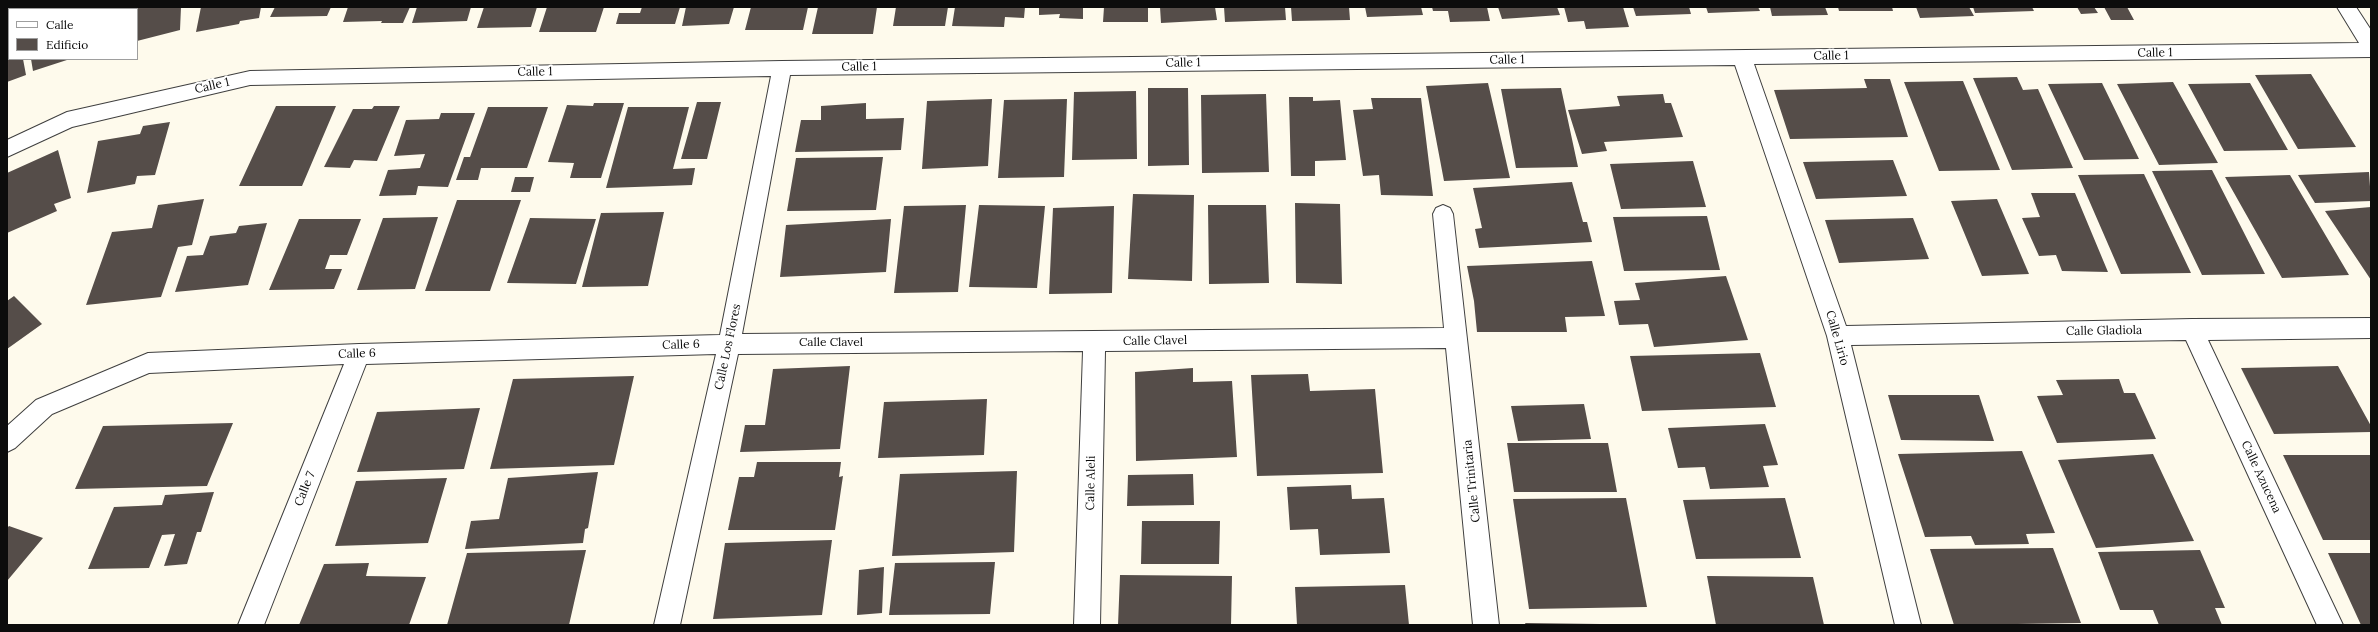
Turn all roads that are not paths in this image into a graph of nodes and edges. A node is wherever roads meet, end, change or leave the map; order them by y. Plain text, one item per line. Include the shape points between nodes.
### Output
1 (2346, 7) edge
2 (2371, 46) edge
3 (2371, 50) edge
4 (1742, 57) junction
5 (782, 68) junction
6 (7, 149) edge
7 (1443, 214) dead end
8 (2371, 328) edge
9 (2192, 329) junction
10 (1838, 336) junction
11 (1458, 338) junction
12 (1094, 342) junction
13 (729, 344) junction
14 (359, 354) junction
15 (7, 441) edge
16 (251, 625) edge
17 (667, 625) edge
18 (1087, 625) edge
19 (1486, 625) edge
20 (1908, 625) edge
21 (2330, 625) edge

1 - 2 street
3 - 4 street, Calle 1
4 - 5 street, Calle 1
4 - 10 street, Calle Lirio
5 - 6 street, Calle 1 via 250,78 67,120
5 - 13 street, Calle Los Flores
7 - 11 street
8 - 9 street, Calle Gladiola
9 - 10 street, Calle Gladiola
9 - 21 street, Calle Azucena
10 - 20 street, Calle Lirio
11 - 12 street, Calle Clavel
11 - 19 street, Calle Trinitaria
12 - 13 street, Calle Clavel
12 - 18 street, Calle Aleli
13 - 14 street, Calle 6
13 - 17 street, Calle Los Flores
14 - 15 street, Calle 6 via 148,363 44,407
14 - 16 street, Calle 7

